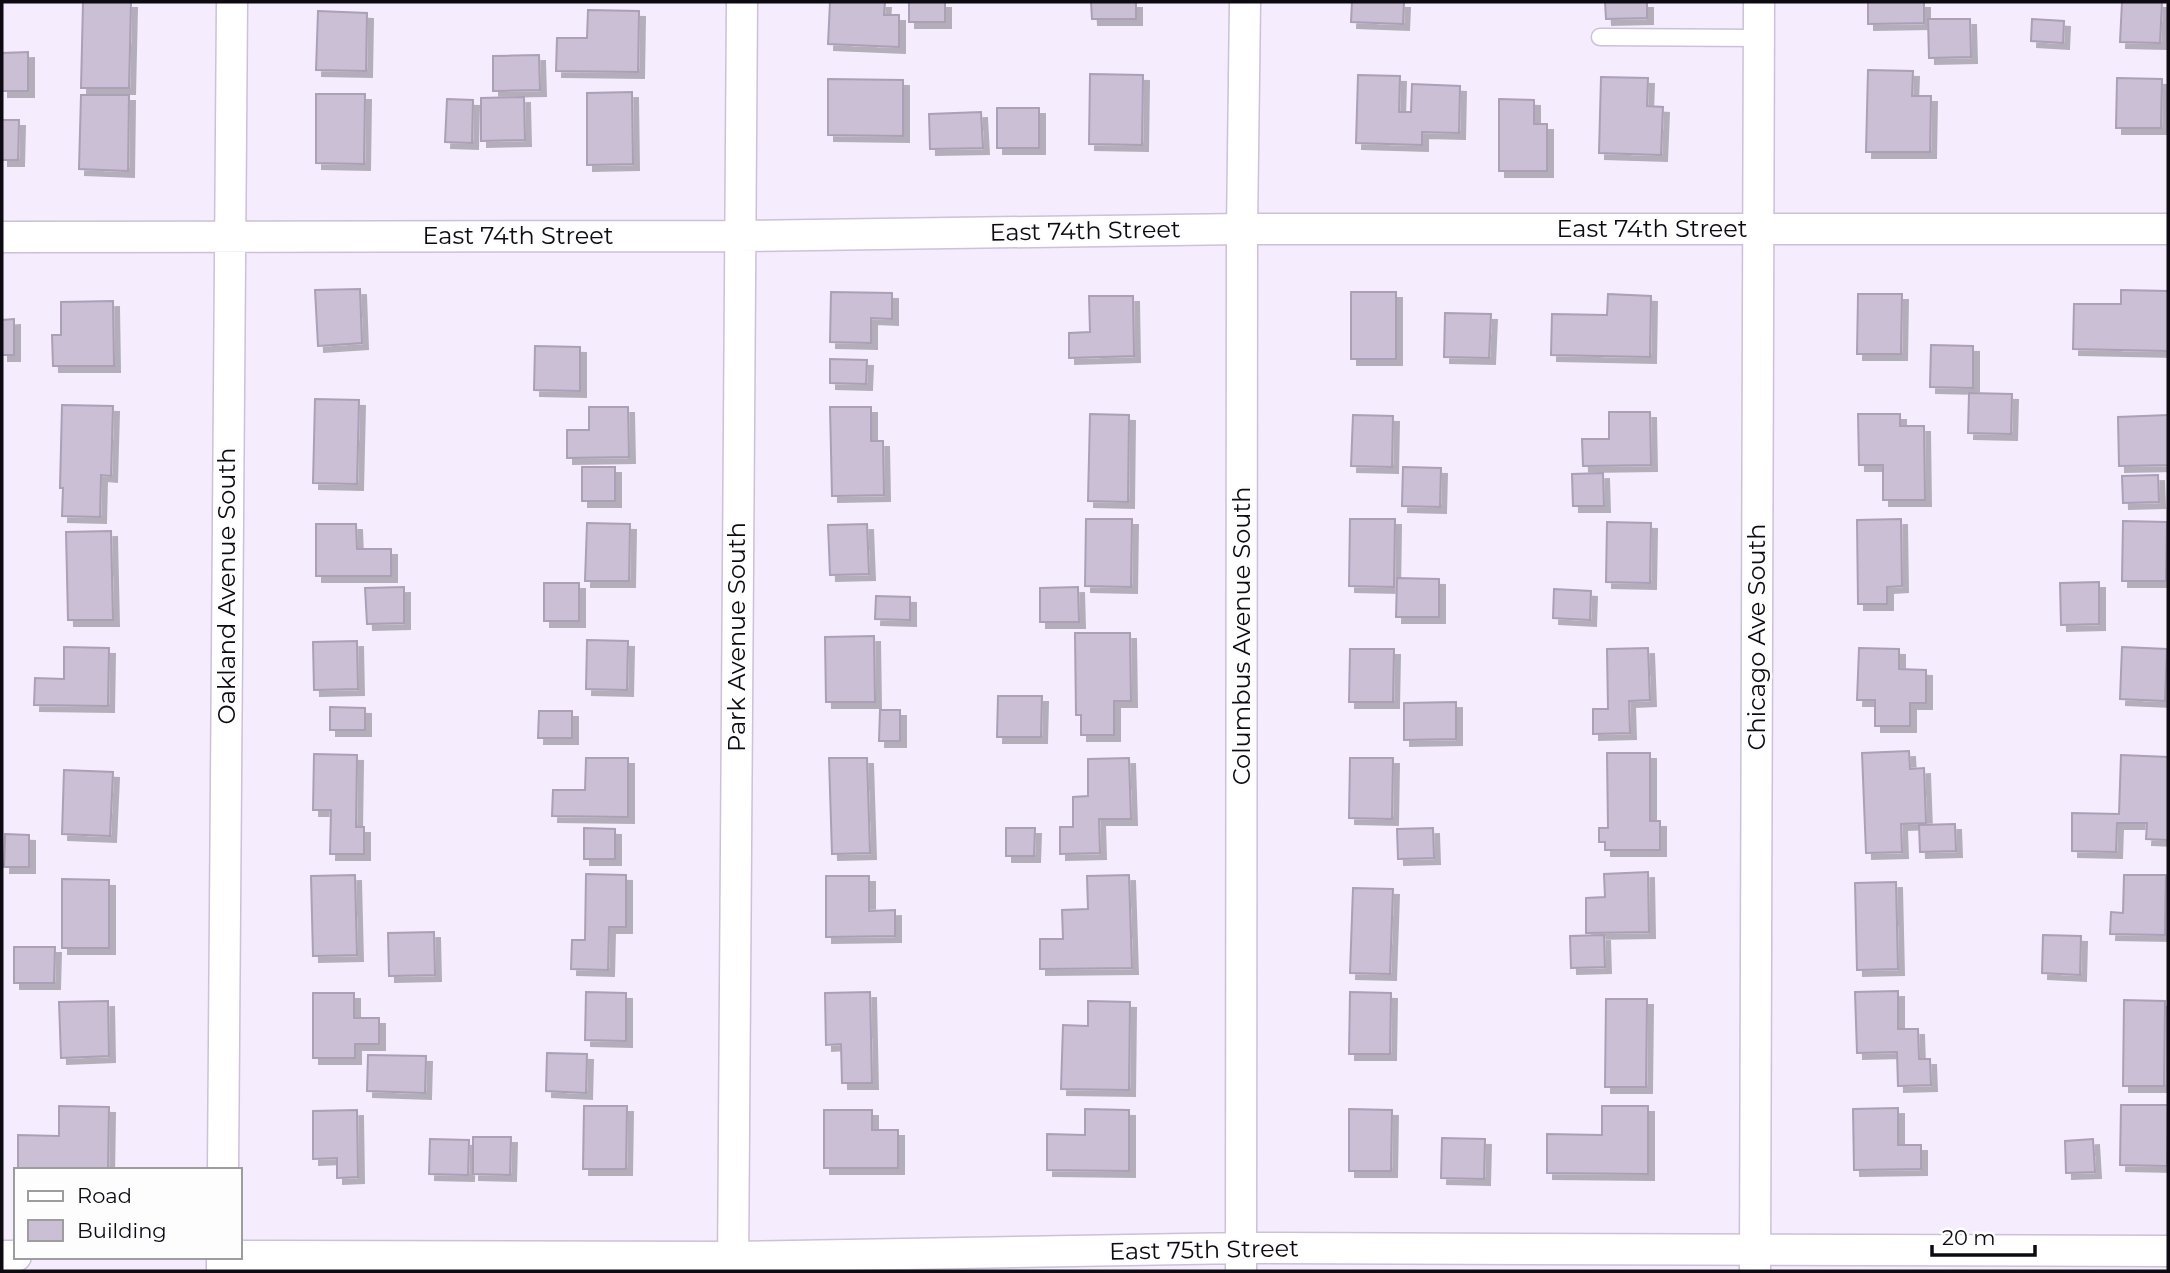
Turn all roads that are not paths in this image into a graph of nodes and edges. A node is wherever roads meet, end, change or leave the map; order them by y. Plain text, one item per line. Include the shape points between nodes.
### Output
1 (232, 2) edge
2 (742, 2) edge
3 (1245, 2) edge
4 (1759, 2) edge
5 (1600, 37) dead end
6 (1759, 38) junction
7 (1242, 229) junction
8 (1759, 229) junction
9 (2168, 229) edge
10 (229, 236) junction
11 (740, 236) junction
12 (2, 237) edge
13 (223, 1168) edge
14 (2168, 1251) edge
15 (242, 1256) edge
16 (1241, 1260) edge
17 (1755, 1261) edge
18 (733, 1264) edge

1 - 10 street, Oakland Avenue South
2 - 11 street, Park Avenue South
3 - 7 street, Columbus Avenue South
4 - 6 street, Chicago Ave South
5 - 6 lane
6 - 8 street, Chicago Ave South
7 - 8 street, East 74th Street
7 - 11 street, East 74th Street
7 - 16 street, Columbus Avenue South
8 - 9 street, East 74th Street
8 - 17 street, Chicago Ave South
10 - 11 street, East 74th Street
10 - 12 street, East 74th Street
10 - 13 street, Oakland Avenue South
11 - 18 street, Park Avenue South
14 - 17 street, East 75th Street
15 - 18 street, East 75th Street
16 - 17 street, East 75th Street
16 - 18 street, East 75th Street

